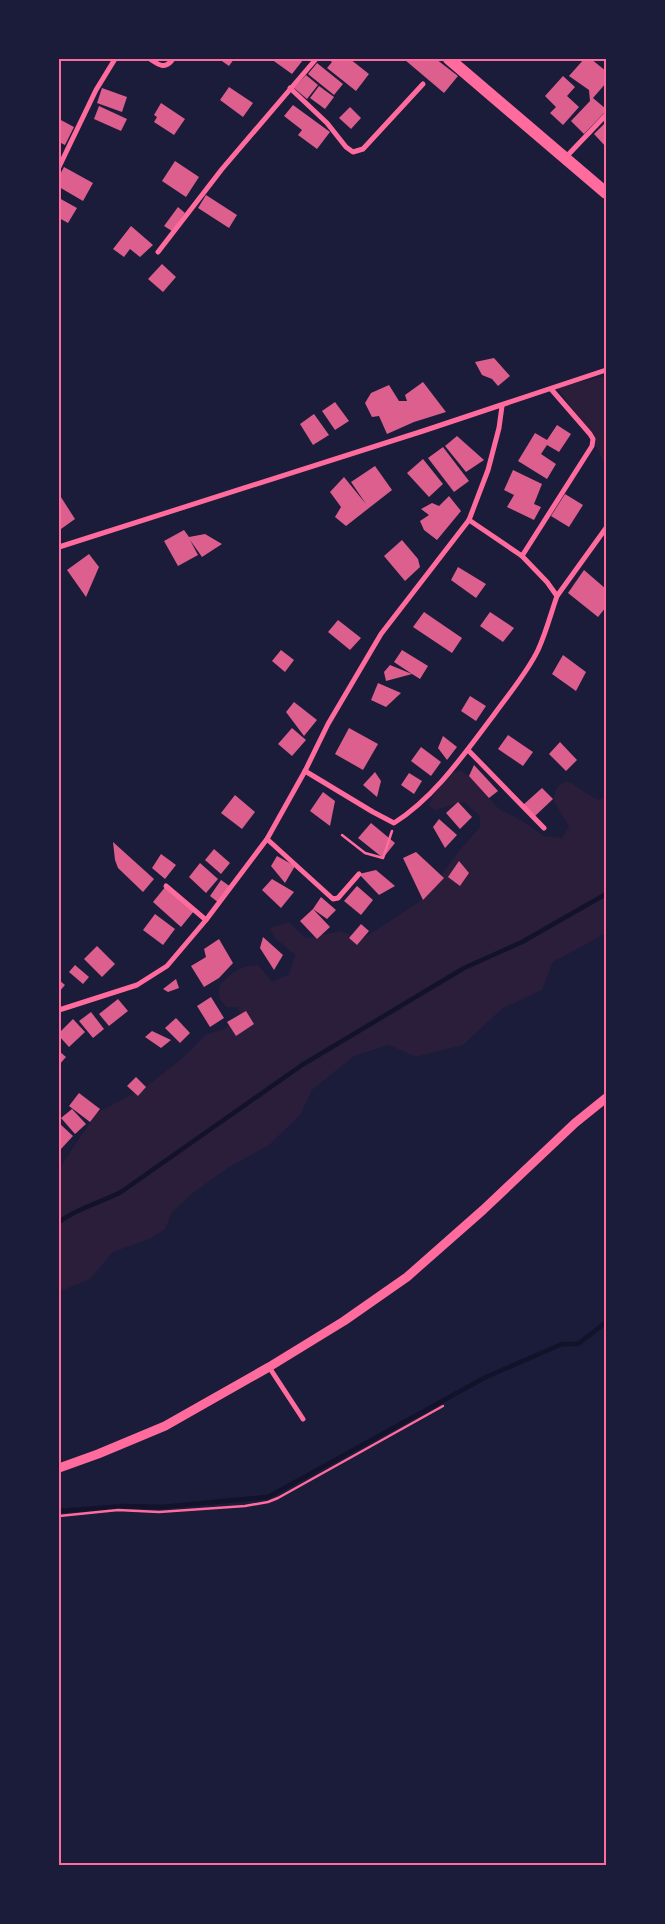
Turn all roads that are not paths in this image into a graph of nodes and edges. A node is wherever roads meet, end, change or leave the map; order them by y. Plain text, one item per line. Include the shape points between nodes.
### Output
1 (115, 59) edge
2 (150, 59) edge
3 (173, 59) edge
4 (316, 59) edge
5 (449, 59) edge
6 (423, 84) dead end
7 (290, 88) junction
8 (606, 115) edge
9 (566, 157) junction
10 (59, 167) edge
11 (606, 192) edge
12 (158, 252) dead end
13 (606, 370) edge
14 (552, 389) junction
15 (502, 406) junction
16 (469, 520) junction
17 (606, 528) edge
18 (59, 547) edge
19 (522, 556) junction
20 (557, 596) junction
21 (468, 750) junction
22 (305, 771) junction
23 (544, 828) dead end
24 (267, 839) junction
25 (359, 874) dead end
26 (166, 886) dead end
27 (206, 920) junction
28 (59, 1010) edge
29 (606, 1098) edge
30 (269, 1367) junction
31 (303, 1419) dead end
32 (59, 1468) edge

1 - 10 street via 96,90
2 - 3 street via 160,66
4 - 7 street
5 - 9 main road
6 - 7 street via 363,149 353,152
7 - 12 street
8 - 9 street
9 - 11 main road
13 - 14 street
14 - 15 street
14 - 19 street via 590,434 592,446
15 - 16 street via 488,470
15 - 18 street
16 - 19 street
16 - 22 street via 381,634 328,724
17 - 20 street
19 - 20 street
20 - 21 street via 538,650
21 - 22 street via 432,792 394,822
21 - 23 street
22 - 24 street
24 - 25 street via 333,899 338,898
24 - 27 street
26 - 27 street
27 - 28 street via 167,966 151,977 137,985
29 - 30 street via 407,1277
30 - 31 street
30 - 32 street via 165,1426

